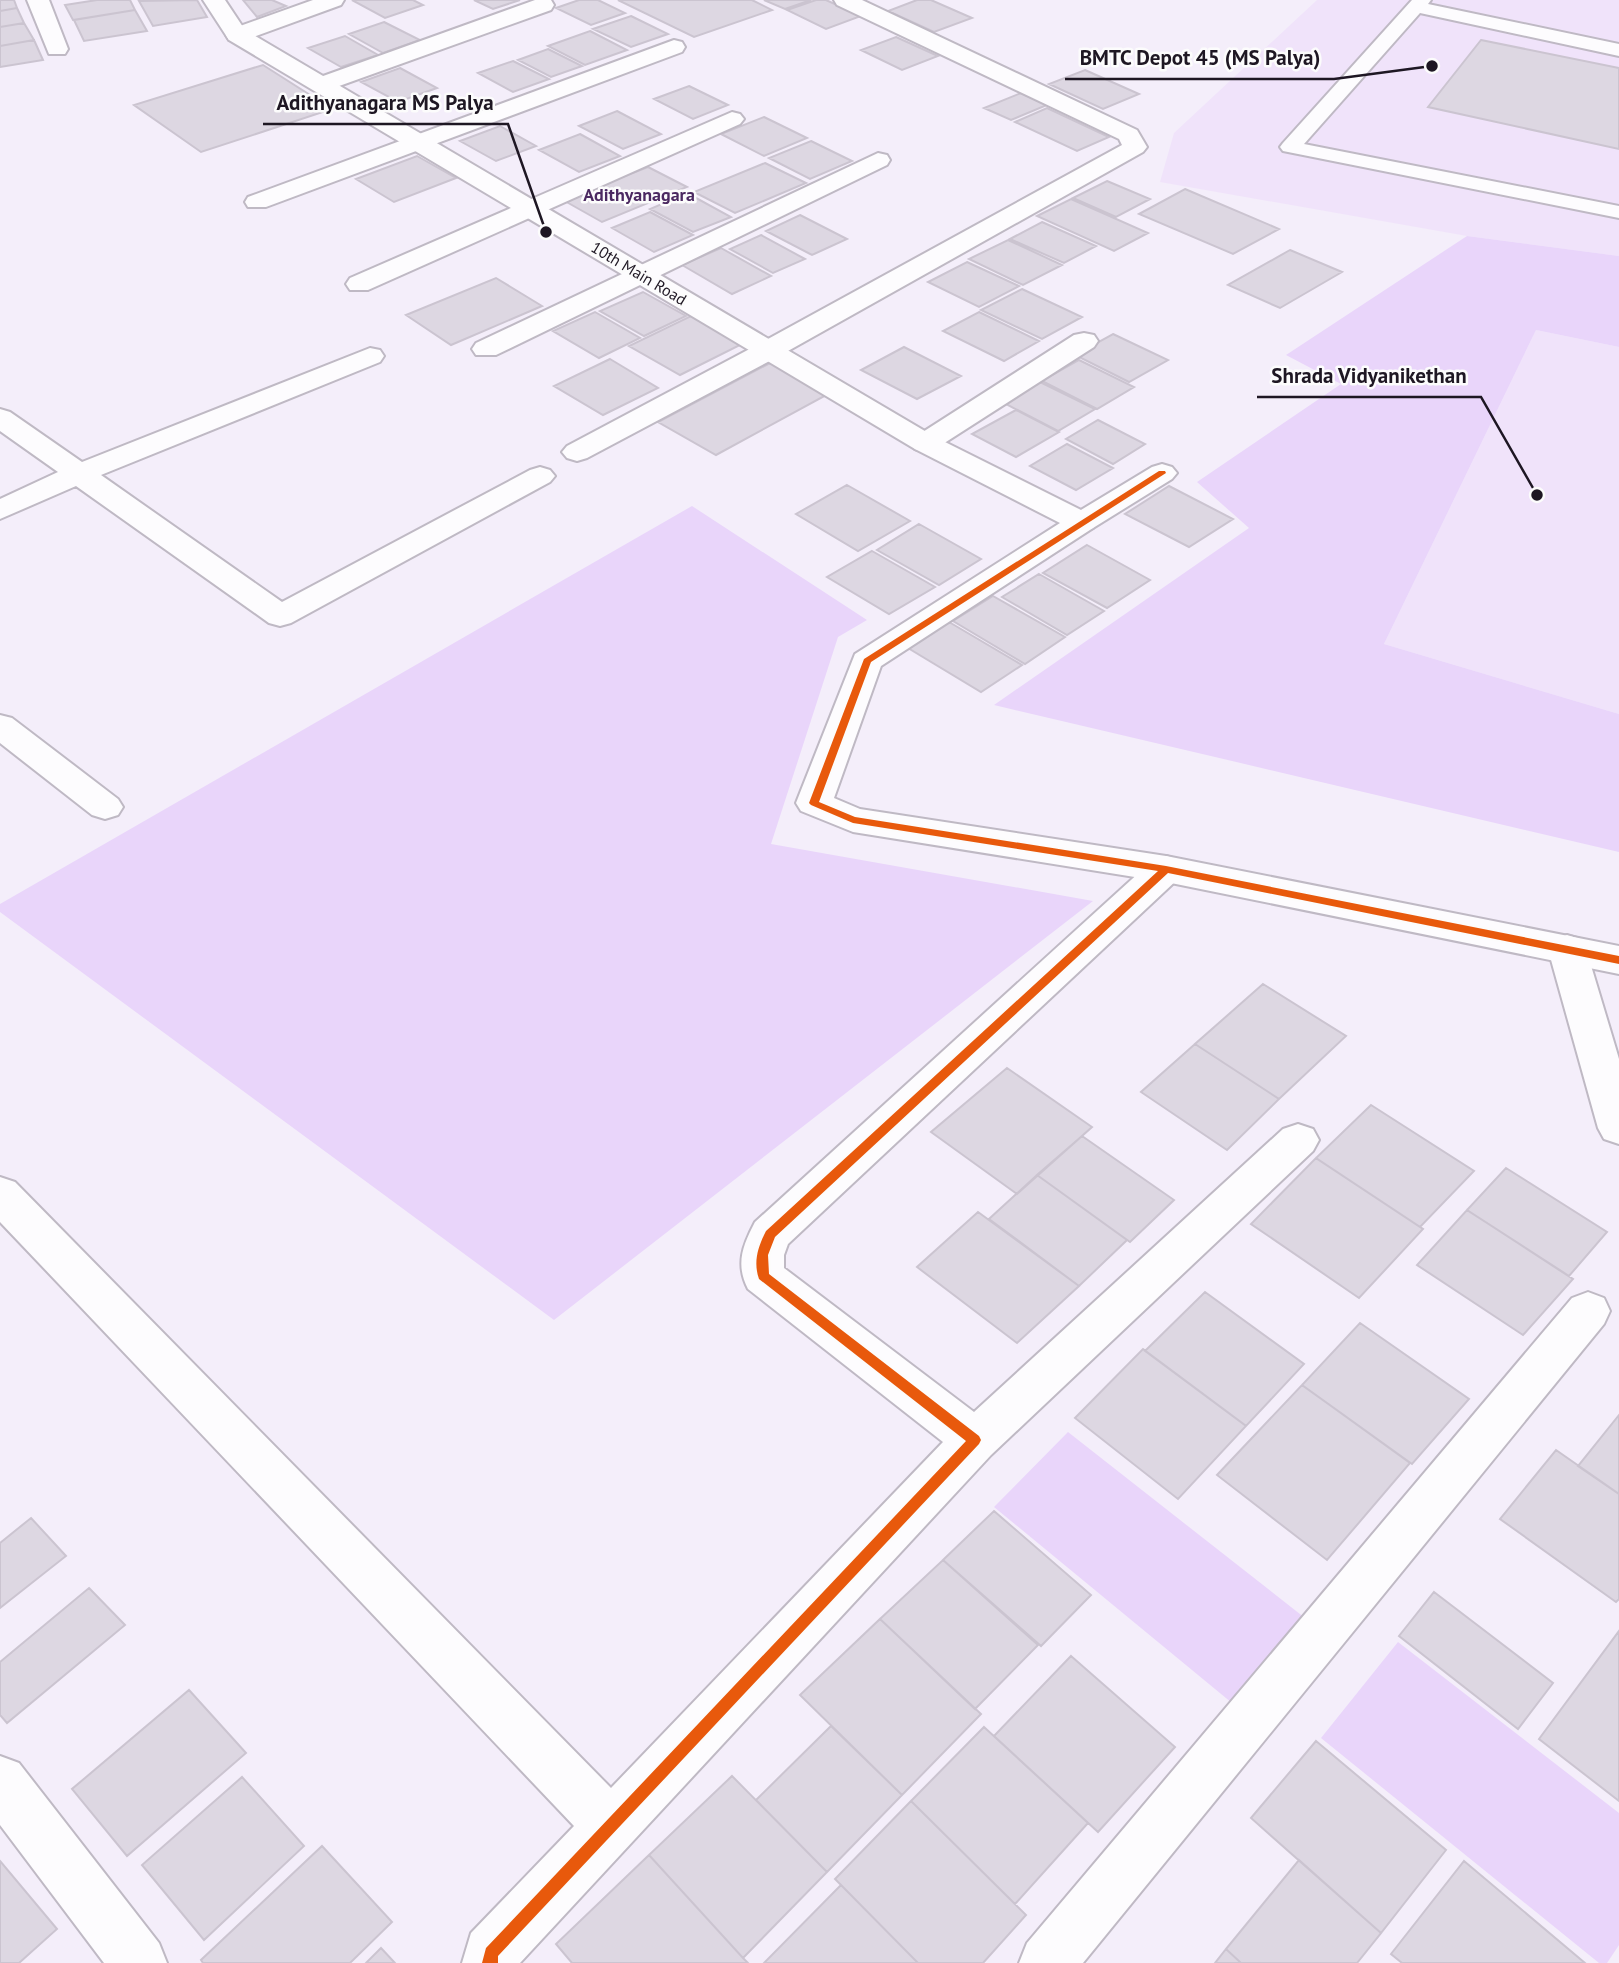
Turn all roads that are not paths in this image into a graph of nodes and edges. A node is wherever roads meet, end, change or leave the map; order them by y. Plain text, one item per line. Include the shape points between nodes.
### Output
1 (38, 0) edge
2 (214, 0) edge
3 (333, 0) edge
4 (845, 0) edge
5 (1419, 4) edge
6 (542, 5) dead end
7 (237, 35) junction
8 (674, 47) dead end
9 (57, 49) dead end
10 (1619, 50) edge
11 (320, 85) junction
12 (732, 118) dead end
13 (416, 141) junction
14 (878, 160) dead end
15 (257, 202) dead end
16 (529, 208) junction
17 (1619, 212) edge
18 (643, 276) junction
19 (359, 284) dead end
20 (1084, 341) dead end
21 (486, 349) dead end
22 (769, 350) junction
23 (370, 356) dead end
24 (0, 418) edge
25 (925, 443) junction
26 (578, 452) dead end
27 (1162, 473) dead end
28 (78, 474) junction
29 (540, 476) dead end
30 (0, 510) edge
31 (1082, 522) junction
32 (0, 726) edge
33 (105, 807) dead end
34 (1166, 869) junction
35 (1567, 949) junction
36 (1619, 960) edge
37 (1619, 1128) edge
38 (1298, 1140) dead end
39 (0, 1194) edge
40 (1588, 1311) dead end
41 (975, 1440) junction
42 (0, 1782) edge
43 (611, 1826) junction
44 (139, 1963) edge
45 (490, 1963) edge
46 (1047, 1963) edge

1 - 9 street
2 - 7 street, 10th Main Road
3 - 7 street
4 - 22 street via 1129,135 1135,147
5 - 10 lane
5 - 17 lane via 1290,147
6 - 11 street
7 - 11 street, 10th Main Road
8 - 13 street
11 - 13 street, 10th Main Road
12 - 16 street
13 - 15 street
13 - 16 street, 10th Main Road
14 - 18 street
16 - 18 street, 10th Main Road
16 - 19 street
18 - 21 street
18 - 22 street, 10th Main Road
20 - 25 street
22 - 25 street, 10th Main Road
22 - 26 street
23 - 28 street
24 - 28 street
25 - 31 street, 10th Main Road
27 - 31 street
28 - 29 street via 280,616
28 - 30 street
31 - 34 street via 867,661 814,803 853,820
32 - 33 street
34 - 35 street
34 - 41 street via 770,1234 762,1255 763,1276
35 - 36 street
35 - 37 street
38 - 41 street
39 - 43 street
40 - 46 street
41 - 43 street
42 - 44 street
43 - 45 street via 491,1953

